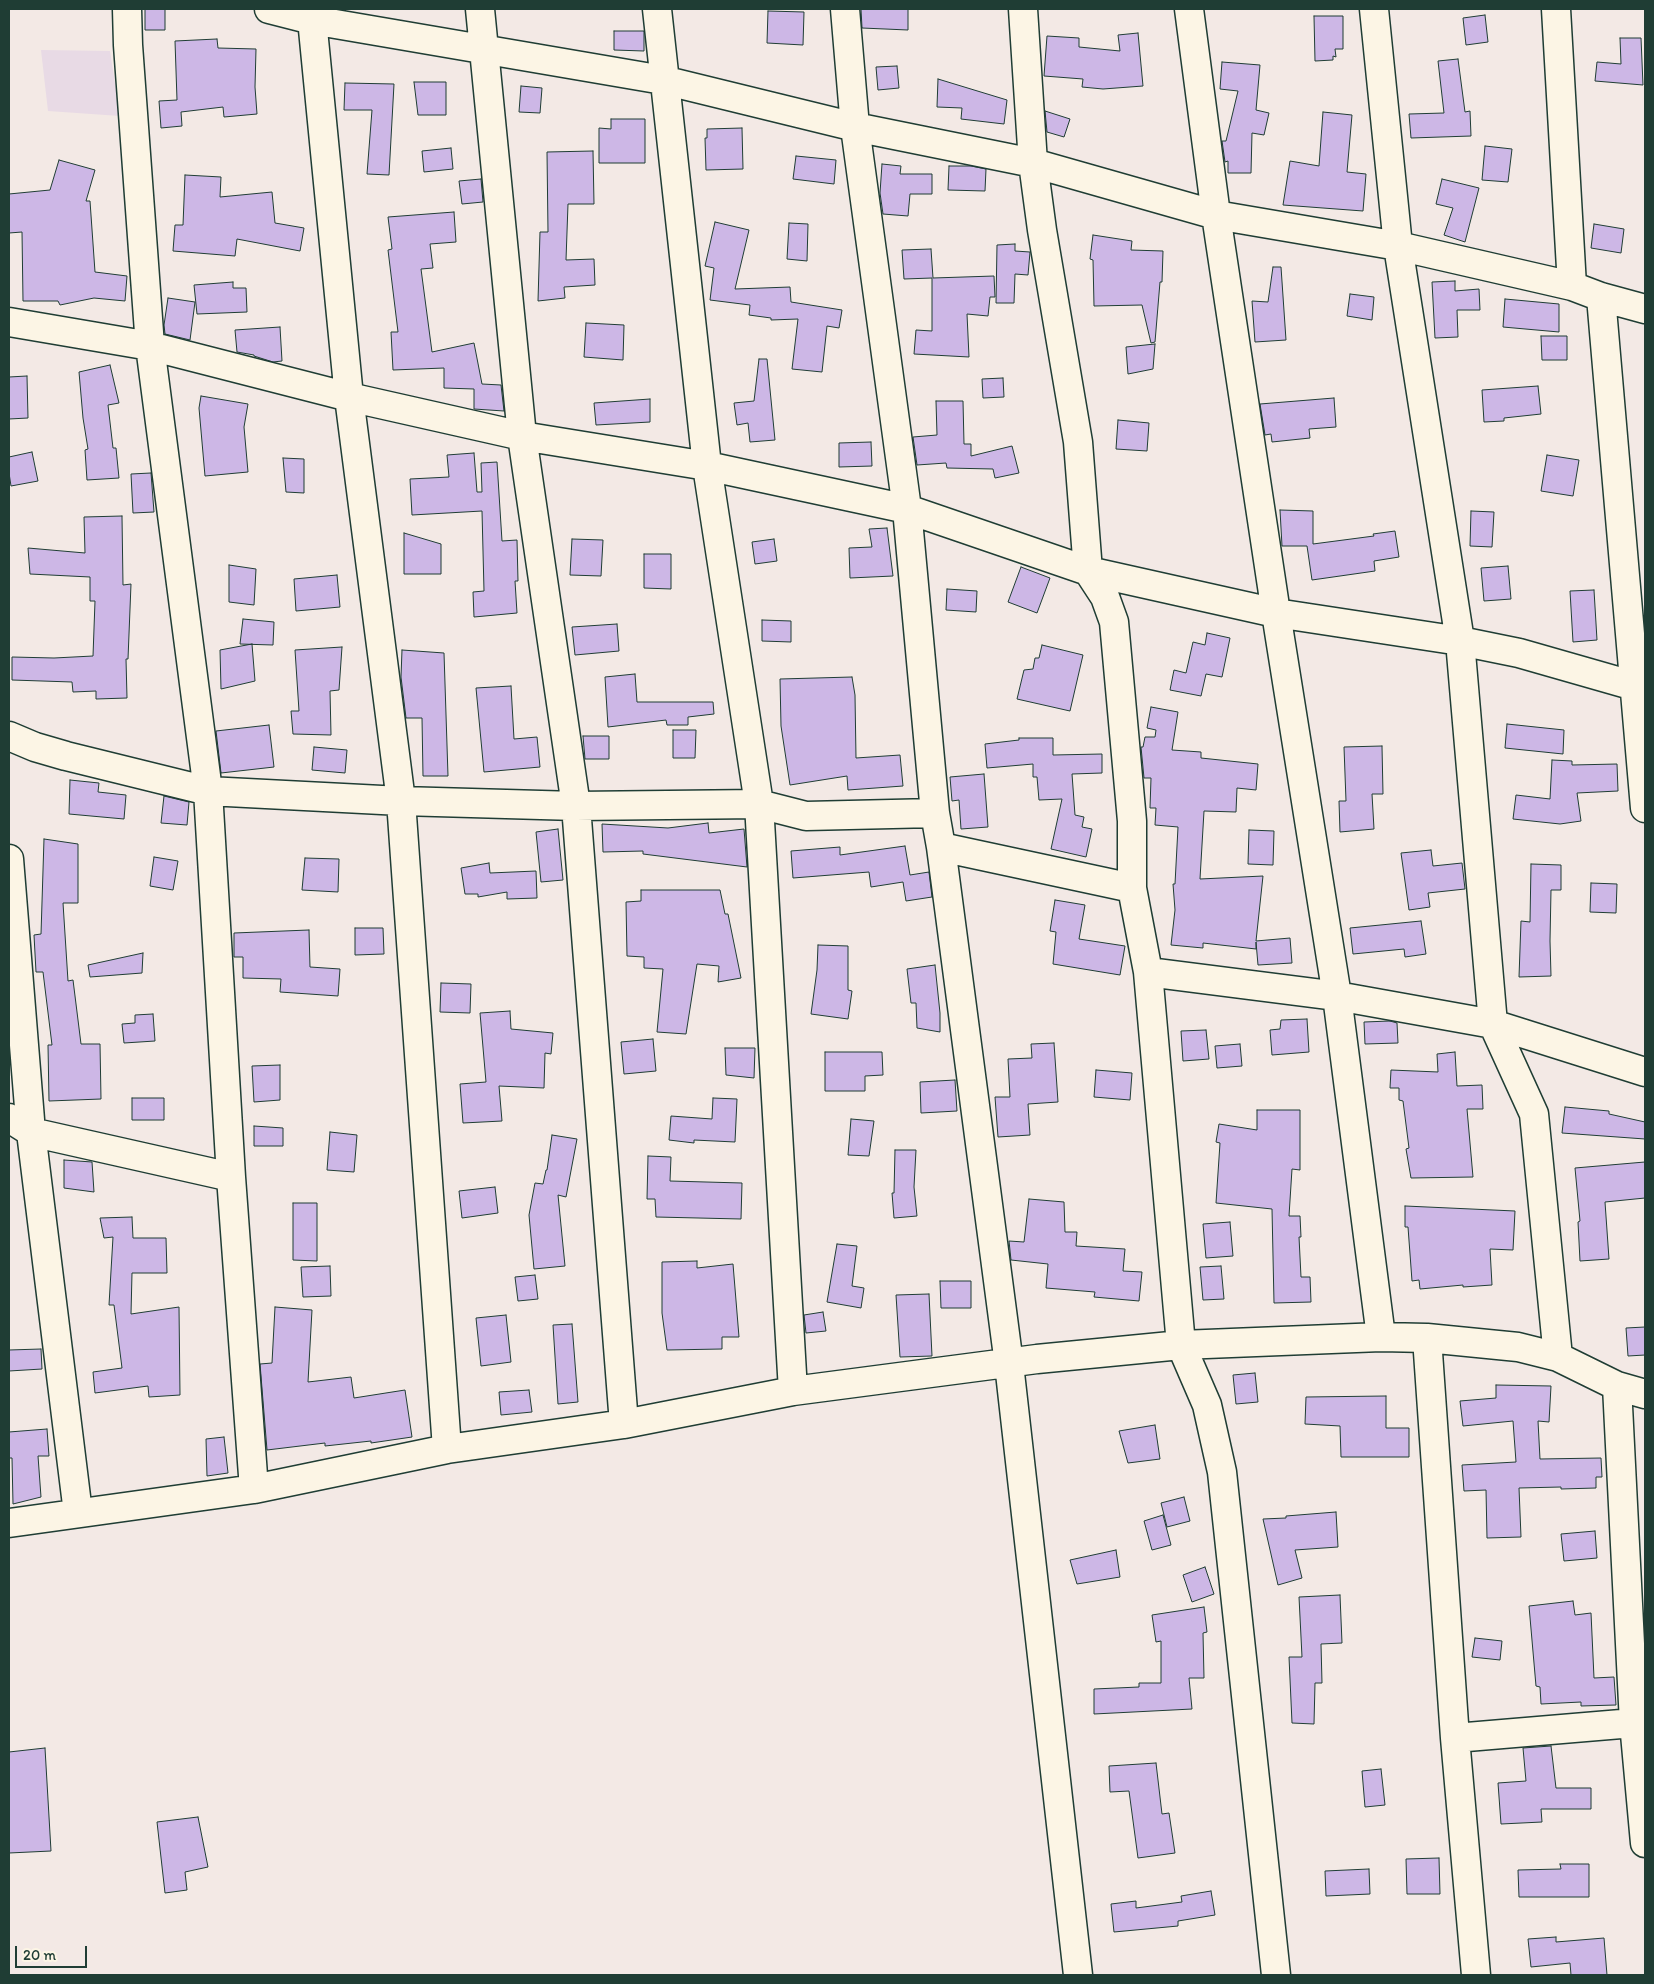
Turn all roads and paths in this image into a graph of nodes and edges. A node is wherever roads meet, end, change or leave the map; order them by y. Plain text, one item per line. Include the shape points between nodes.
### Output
1 (127, 9) edge
2 (269, 9) edge
3 (480, 9) edge
4 (657, 9) edge
5 (845, 9) edge
6 (1023, 9) edge
7 (1189, 9) edge
8 (1374, 9) edge
9 (1556, 9) edge
10 (312, 14) edge
11 (484, 48) junction
12 (663, 80) junction
13 (855, 127) junction
14 (1033, 163) junction
15 (1216, 215) junction
16 (1398, 246) junction
17 (1572, 286) junction
18 (1601, 297) junction
19 (1645, 309) edge
20 (9, 322) edge
21 (150, 346) junction
22 (349, 397) junction
23 (522, 436) junction
24 (707, 466) junction
25 (907, 509) junction
26 (1088, 571) junction
27 (1276, 613) junction
28 (1460, 641) junction
29 (1640, 688) edge
30 (9, 736) edge
31 (208, 791) junction
32 (401, 801) junction
33 (759, 804) junction
34 (576, 806) junction
35 (1645, 808) edge
36 (935, 813) junction
37 (942, 847) junction
38 (9, 859) edge
39 (1132, 888) junction
40 (1148, 972) junction
41 (1337, 996) junction
42 (1493, 1024) junction
43 (1645, 1072) edge
44 (20, 1125) edge
45 (231, 1177) junction
46 (1381, 1337) junction
47 (1427, 1338) junction
48 (1181, 1345) junction
49 (1558, 1357) junction
50 (1010, 1364) junction
51 (1617, 1386) junction
52 (793, 1391) junction
53 (1645, 1394) edge
54 (624, 1424) junction
55 (447, 1449) junction
56 (254, 1488) junction
57 (78, 1514) junction
58 (9, 1523) edge
59 (1640, 1723) edge
60 (1455, 1738) junction
61 (1645, 1843) edge
62 (1078, 1975) edge
63 (1276, 1975) edge
64 (1476, 1975) edge

1 - 21 street
2 - 10 street
3 - 11 street
4 - 12 street
5 - 13 street
6 - 14 street
7 - 15 street
8 - 16 street
9 - 17 street
10 - 11 street
10 - 22 street
11 - 12 street
11 - 23 street
12 - 13 street
12 - 24 street
13 - 14 street
13 - 25 street
14 - 15 street
14 - 26 street via 1078,442
15 - 16 street
15 - 27 street
16 - 17 street
16 - 28 street
17 - 18 street
18 - 19 street
18 - 29 street
20 - 21 street
21 - 22 street
21 - 31 street
22 - 23 street
22 - 32 street
23 - 24 street
23 - 34 street
24 - 25 street
24 - 33 street
25 - 26 street
25 - 36 street
26 - 27 street
26 - 39 street via 1105,597 1114,622 1132,821
27 - 28 street
27 - 41 street
28 - 29 street via 1519,653
28 - 42 street
29 - 35 street
30 - 31 street via 66,756
31 - 32 street
31 - 45 street
32 - 34 street
32 - 55 street
33 - 34 street
33 - 36 street via 806,816
33 - 52 street
34 - 54 street
36 - 37 street
37 - 39 street
37 - 50 street
38 - 44 street
39 - 40 street
40 - 41 street
40 - 48 street
41 - 42 street
41 - 46 street
42 - 43 street
42 - 49 street via 1534,1114
44 - 45 street
44 - 57 street
45 - 56 street
46 - 47 street
46 - 48 street
47 - 49 street via 1518,1347
47 - 60 street
48 - 50 street
48 - 63 street via 1206,1405 1222,1472
49 - 51 street
50 - 52 street
50 - 62 street
51 - 53 street
51 - 59 street
52 - 54 street
54 - 55 street
55 - 56 street
56 - 57 street
57 - 58 street
59 - 60 street
59 - 61 street
60 - 64 street

